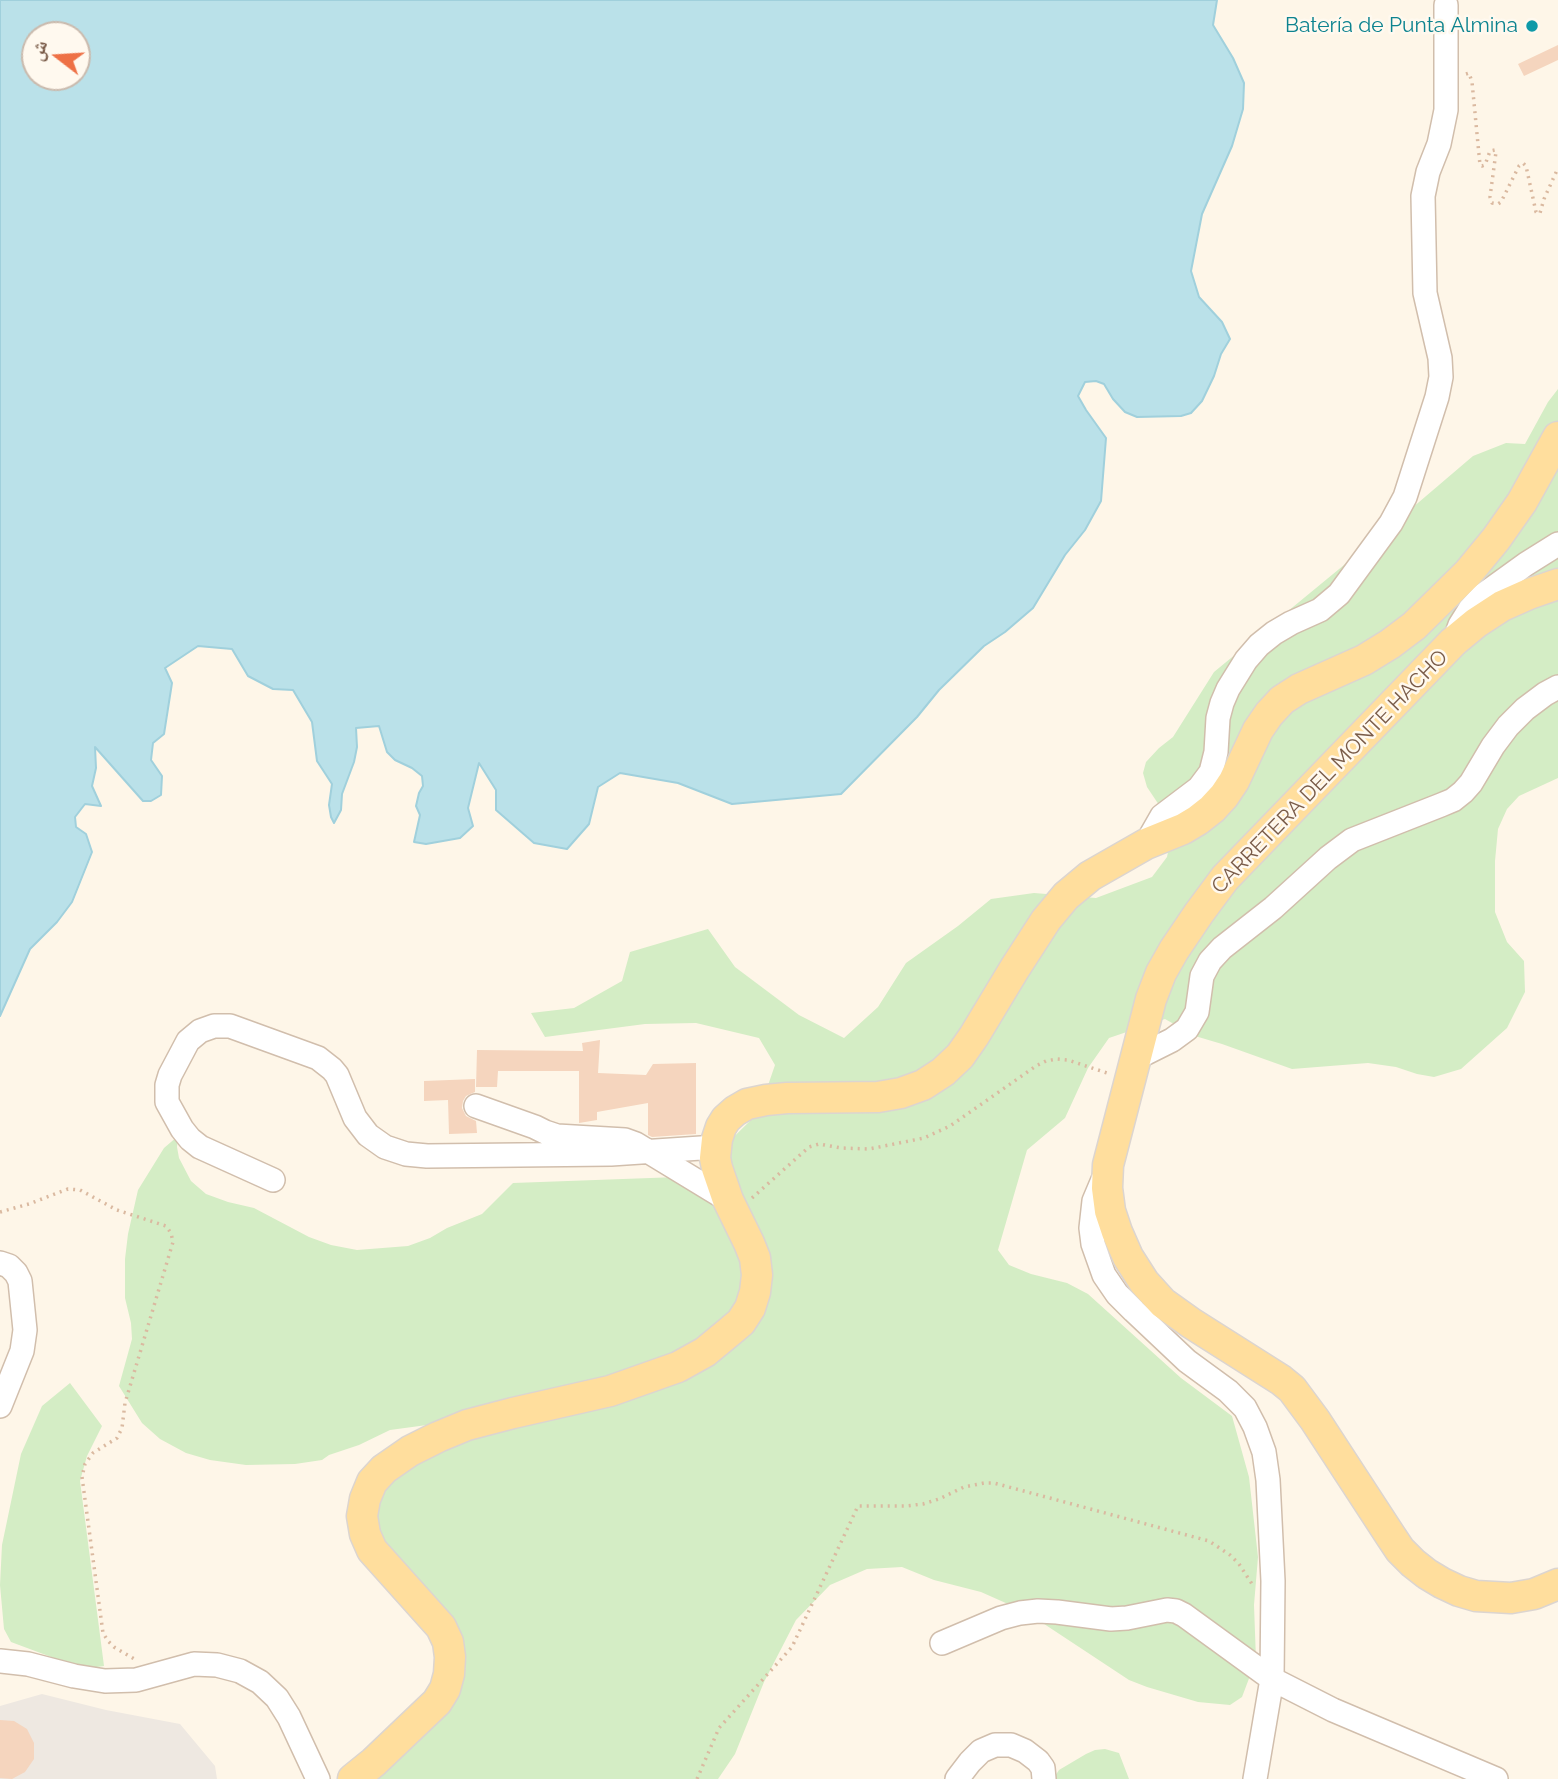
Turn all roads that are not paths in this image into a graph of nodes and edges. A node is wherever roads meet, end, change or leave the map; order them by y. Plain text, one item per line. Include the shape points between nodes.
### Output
1 (1447, 5) dead end
2 (1558, 437) edge
3 (1558, 544) edge
4 (1558, 584) edge
5 (1453, 642) junction
6 (1558, 687) edge
7 (1146, 844) junction
8 (1133, 1069) junction
9 (476, 1106) dead end
10 (535, 1126) junction
11 (716, 1147) junction
12 (646, 1151) junction
13 (533, 1154) junction
14 (1108, 1165) junction
15 (273, 1180) dead end
16 (731, 1207) junction
17 (0, 1263) edge
18 (0, 1406) edge
19 (1558, 1584) edge
20 (942, 1643) dead end
21 (0, 1661) edge
22 (1272, 1679) junction
23 (318, 1779) edge
24 (352, 1779) edge
25 (957, 1779) edge
26 (1044, 1779) edge
27 (1255, 1779) edge
28 (1496, 1779) edge

1 - 7 street via 1446,110 1423,195 1425,293 1441,377 1405,497 1339,594 1320,610 1274,633 1246,660 1222,703 1211,772 1199,788 1162,816
2 - 7 main road, CARRETERA DEL MONTE HACHO via 1496,539 1436,605 1390,644 1283,700 1258,730 1224,796 1198,820
3 - 5 street via 1483,595
4 - 5 main road, CARRETERA DEL MONTE HACHO via 1502,606
5 - 8 main road, CARRETERA DEL MONTE HACHO via 1225,878 1161,973
6 - 8 street via 1508,726 1463,792 1441,806 1339,848 1222,948 1202,976 1198,1012 1187,1029
7 - 11 main road, CARRETERA DEL MONTE HACHO via 1090,876 1066,896 960,1056 943,1072 923,1085 878,1097 786,1098 747,1104 726,1119
8 - 14 main road, CARRETERA DEL MONTE HACHO
9 - 10 street
10 - 12 street via 557,1136 625,1140
10 - 13 street
11 - 12 street
11 - 16 main road via 717,1168
12 - 13 street
12 - 16 street
13 - 15 street via 426,1156 385,1147 355,1118 337,1075 325,1063 230,1026 200,1031 188,1041 170,1076 167,1102 182,1129 200,1147
14 - 19 main road, CARRETERA DEL MONTE HACHO via 1110,1211 1128,1257 1144,1282 1163,1303 1292,1389 1413,1563 1442,1583 1476,1596 1511,1598
14 - 22 street via 1094,1201 1091,1228 1104,1275 1117,1294 1187,1361 1245,1408 1264,1452 1273,1581
16 - 24 main road via 755,1258 755,1292 741,1322 705,1352 678,1367 610,1391 457,1429 410,1451 372,1482 362,1517 365,1534 372,1550 441,1627 448,1642 450,1674 437,1702
17 - 18 street via 9,1266 20,1281 25,1330 22,1351
20 - 22 street via 1020,1613 1111,1619 1167,1610 1184,1615
21 - 23 street via 105,1681 136,1679 194,1664 240,1671 276,1698
22 - 27 street
22 - 28 street
25 - 26 street via 981,1751 1011,1745 1038,1761

